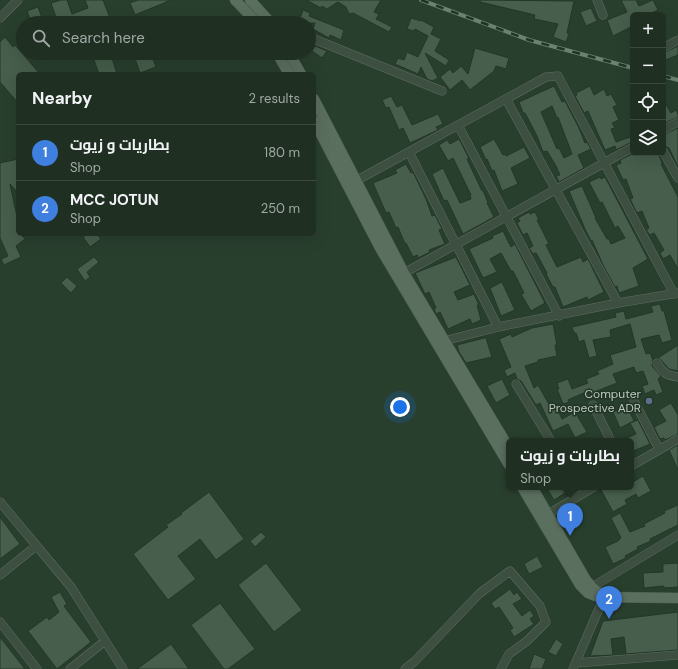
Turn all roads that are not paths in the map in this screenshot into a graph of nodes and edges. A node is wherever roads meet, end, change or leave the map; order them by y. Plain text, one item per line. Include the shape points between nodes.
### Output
1 (18, 0) edge
2 (235, 0) edge
3 (250, 0) edge
4 (597, 0) edge
5 (603, 15) dead end
6 (250, 16) edge
7 (265, 16) edge
8 (0, 18) edge
9 (316, 39) edge
10 (678, 40) edge
11 (666, 46) edge
12 (281, 60) edge
13 (293, 60) edge
14 (288, 72) edge
15 (300, 72) edge
16 (442, 91) dead end
17 (506, 99) junction
18 (316, 103) edge
19 (678, 122) edge
20 (316, 124) edge
21 (458, 125) junction
22 (666, 128) edge
23 (630, 149) edge
24 (409, 152) junction
25 (666, 156) edge
26 (604, 163) junction
27 (678, 178) edge
28 (352, 183) junction
29 (555, 190) junction
30 (507, 216) junction
31 (456, 244) junction
32 (404, 273) junction
33 (676, 293) edge
34 (618, 303) junction
35 (559, 316) junction
36 (498, 327) junction
37 (441, 342) junction
38 (657, 363) dead end
39 (678, 377) edge
40 (516, 384) dead end
41 (634, 401) dead end
42 (593, 405) dead end
43 (549, 438) edge
44 (610, 438) edge
45 (678, 439) edge
46 (506, 443) edge
47 (659, 449) junction
48 (506, 460) edge
49 (634, 464) edge
50 (524, 490) edge
51 (533, 490) edge
52 (582, 490) edge
53 (0, 502) edge
54 (544, 516) junction
55 (678, 535) edge
56 (36, 546) junction
57 (0, 575) edge
58 (592, 587) junction
59 (604, 597) junction
60 (678, 598) edge
61 (0, 622) edge
62 (105, 641) junction
63 (678, 655) edge
64 (574, 666) edge
65 (37, 669) edge
66 (70, 669) edge
67 (123, 669) edge
68 (406, 669) edge
69 (501, 669) edge

1 - 8 street
2 - 6 main road
3 - 7 main road
4 - 5 street
9 - 16 street
10 - 11 street
12 - 14 main road
13 - 15 main road
17 - 21 street
17 - 26 street via 546,77 558,76
17 - 29 street
18 - 28 main road
19 - 22 street
20 - 28 main road
21 - 24 street
21 - 30 street
23 - 26 street
24 - 28 street
24 - 31 street
25 - 27 street
26 - 29 street
26 - 33 street
28 - 32 main road
28 - 37 main road via 380,248
29 - 30 street
29 - 34 street
30 - 31 street
30 - 35 street
31 - 32 street
31 - 36 street
32 - 37 main road
33 - 34 street
34 - 35 street
35 - 36 street
36 - 37 street
37 - 46 main road
37 - 48 main road
38 - 39 street via 667,375
40 - 43 street
41 - 47 street
42 - 44 street
45 - 47 street
47 - 49 street
50 - 54 main road
51 - 54 main road
52 - 54 street
53 - 56 street
54 - 58 main road
54 - 59 main road via 583,589 593,596
55 - 58 street
56 - 57 street
56 - 62 street via 71,588
58 - 59 main road
59 - 60 main road
59 - 64 street
61 - 65 street
62 - 66 street
62 - 67 street
63 - 64 street
68 - 69 street via 480,593 510,571 540,606 546,622 509,654

